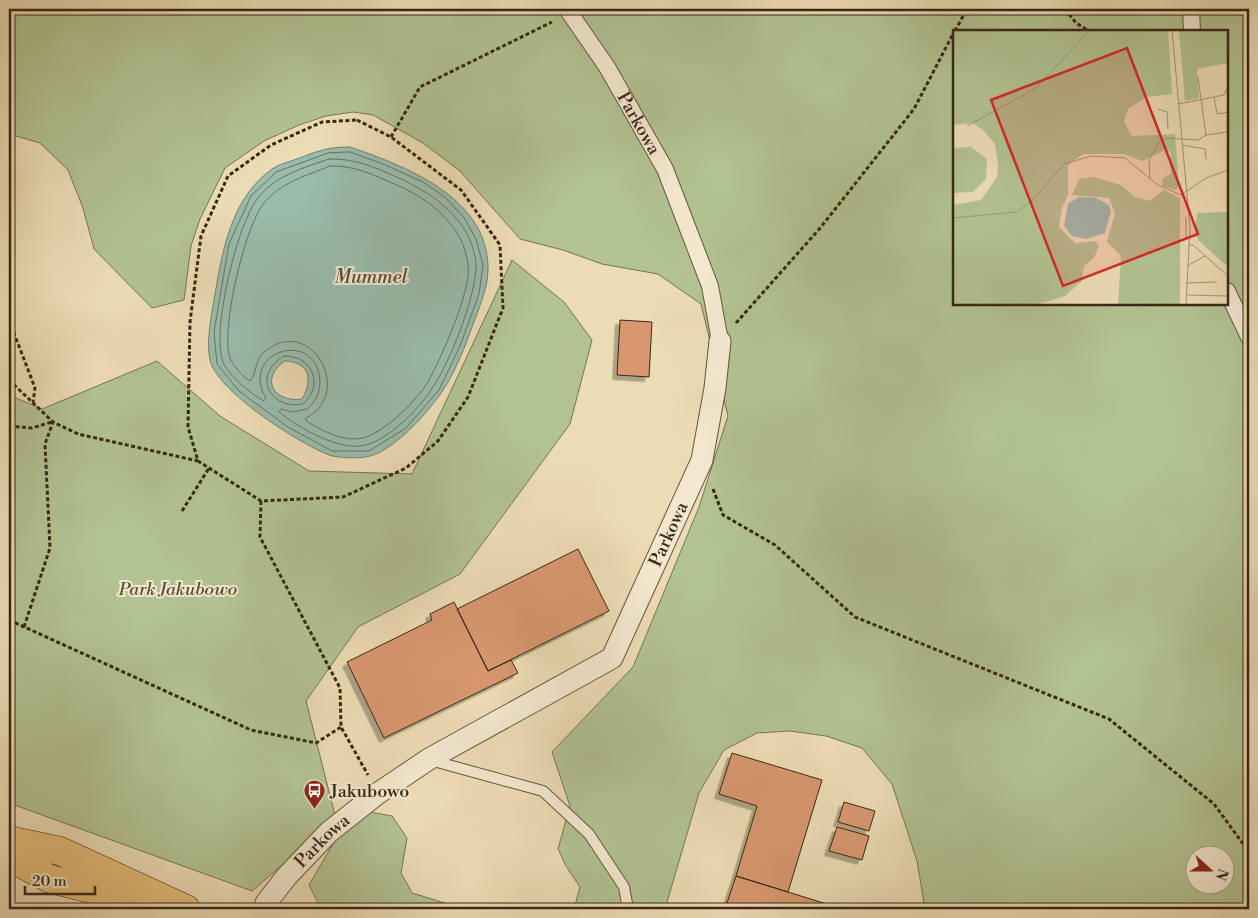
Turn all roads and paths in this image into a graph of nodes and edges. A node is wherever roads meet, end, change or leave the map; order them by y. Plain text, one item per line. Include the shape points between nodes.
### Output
1 (967, 9) edge
2 (1065, 9) edge
3 (1191, 9) edge
4 (568, 11) edge
5 (956, 30) edge
6 (1087, 30) edge
7 (1192, 30) edge
8 (953, 36) edge
9 (392, 136) junction
10 (1228, 293) edge
11 (9, 320) edge
12 (1249, 337) edge
13 (720, 341) junction
14 (9, 380) edge
15 (33, 403) junction
16 (53, 422) junction
17 (9, 426) edge
18 (702, 460) junction
19 (198, 461) junction
20 (209, 468) junction
21 (261, 501) junction
22 (182, 511) dead end
23 (9, 620) edge
24 (24, 627) junction
25 (341, 727) junction
26 (429, 760) junction
27 (377, 794) junction
28 (9, 840) edge
29 (1249, 852) edge
30 (9, 857) edge
31 (174, 909) edge
32 (186, 909) edge
33 (266, 909) edge
34 (628, 909) edge

1 - 5 path
2 - 6 path via 1076,23
3 - 7 street
4 - 9 path via 420,87
4 - 13 street, Parkowa via 607,67 665,168 710,286
8 - 13 path via 914,109 822,227
9 - 19 path via 357,120 322,122 271,145 228,176 201,236 190,322 188,427
9 - 21 path via 461,190 500,245 503,308 468,396 438,441 406,468 344,497
10 - 12 street
11 - 15 path via 35,388
13 - 18 street, Parkowa via 716,388
14 - 15 path
15 - 16 path
16 - 17 path via 32,428
16 - 19 path via 78,434
16 - 24 path via 45,444 50,548
18 - 26 street, Parkowa via 612,658
18 - 29 path via 722,515 775,545 855,617 1109,719 1214,804
19 - 20 path
20 - 21 path
20 - 22 path
21 - 25 path via 260,537 340,688
23 - 24 path
24 - 25 path via 251,730 316,743
25 - 27 path
26 - 27 street, Parkowa
26 - 34 lane via 543,791 589,834 624,887
27 - 33 street, Parkowa via 330,832 287,876 266,903
28 - 32 main road via 60,851
30 - 31 main road via 50,879

